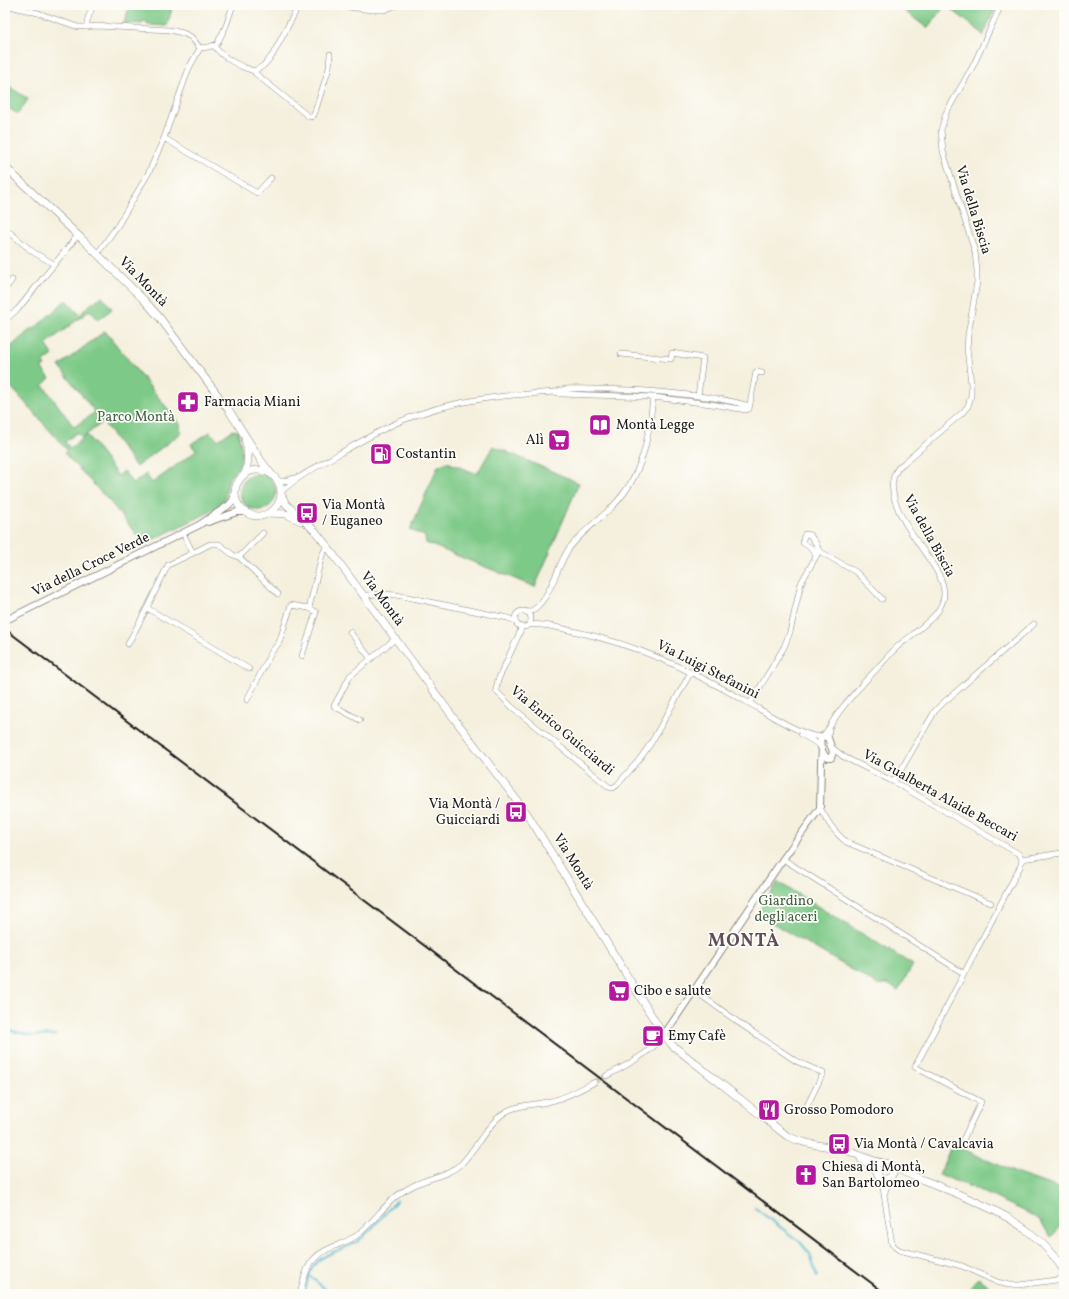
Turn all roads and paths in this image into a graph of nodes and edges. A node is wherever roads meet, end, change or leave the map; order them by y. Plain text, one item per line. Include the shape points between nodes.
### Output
1 (6, 5) edge
2 (93, 5) edge
3 (233, 5) edge
4 (302, 5) edge
5 (332, 5) edge
6 (397, 5) edge
7 (1001, 5) edge
8 (87, 27) junction
9 (214, 46) junction
10 (200, 48) junction
11 (330, 54) dead end
12 (254, 71) junction
13 (164, 138) junction
14 (5, 167) edge
15 (270, 178) dead end
16 (5, 230) edge
17 (78, 235) junction
18 (97, 254) junction
19 (54, 264) junction
20 (12, 280) dead end
21 (5, 289) edge
22 (5, 309) edge
23 (10, 315) junction
24 (5, 320) edge
25 (621, 354) dead end
26 (762, 373) dead end
27 (630, 390) junction
28 (555, 392) junction
29 (668, 392) junction
30 (698, 396) junction
31 (653, 397) junction
32 (688, 401) junction
33 (711, 404) junction
34 (749, 407) junction
35 (243, 431) junction
36 (245, 474) junction
37 (306, 474) junction
38 (272, 475) junction
39 (278, 481) junction
40 (235, 491) junction
41 (281, 493) junction
42 (246, 512) junction
43 (269, 513) junction
44 (199, 525) junction
45 (312, 528) junction
46 (183, 533) junction
47 (264, 533) dead end
48 (327, 546) junction
49 (193, 553) junction
50 (239, 557) junction
51 (278, 594) dead end
52 (364, 596) junction
53 (882, 599) dead end
54 (147, 608) junction
55 (308, 608) junction
56 (529, 614) junction
57 (515, 616) junction
58 (508, 618) junction
59 (8, 619) dead end
60 (515, 622) junction
61 (1034, 624) dead end
62 (529, 625) junction
63 (543, 625) junction
64 (521, 627) junction
65 (350, 632) dead end
66 (395, 639) junction
67 (128, 644) dead end
68 (302, 656) dead end
69 (371, 659) junction
70 (249, 669) dead end
71 (691, 672) junction
72 (247, 700) dead end
73 (750, 704) junction
74 (360, 720) dead end
75 (790, 726) junction
76 (824, 737) junction
77 (831, 747) junction
78 (822, 749) junction
79 (844, 757) junction
80 (830, 758) junction
81 (821, 772) junction
82 (894, 782) junction
83 (820, 808) junction
84 (1062, 853) dead end
85 (783, 859) junction
86 (1022, 859) junction
87 (991, 903) dead end
88 (963, 973) junction
89 (695, 991) junction
90 (664, 1035) junction
91 (606, 1076) tunnel mouth
92 (595, 1082) tunnel mouth
93 (807, 1106) dead end
94 (960, 1146) dead end
95 (852, 1153) junction
96 (884, 1163) junction
97 (891, 1166) junction
98 (878, 1174) junction
99 (910, 1175) junction
100 (891, 1177) junction
101 (884, 1195) junction
102 (1064, 1271) edge
103 (1064, 1279) edge
104 (300, 1294) edge

1 - 8 street via 78,27
2 - 8 street
3 - 9 street via 226,26
4 - 12 street via 272,56
5 - 6 street via 384,10
7 - 76 street, Via della Biscia via 974,64 946,113 941,130 943,151 975,252 977,271 967,348 971,391 969,402 962,413 896,471 892,481 896,504 940,576 944,591 943,601 931,618 892,652 840,709
8 - 10 street via 169,30 191,37
9 - 10 street
9 - 12 street via 234,63
10 - 13 street via 189,68
11 - 12 street via 329,68 314,115 311,117
13 - 15 street via 257,193
13 - 18 street via 136,195
14 - 17 main road, Via Montà
16 - 19 street
17 - 18 main road, Via Montà
17 - 19 street
18 - 35 main road, Via Montà via 160,318
19 - 23 street via 18,310
20 - 21 street
22 - 23 street
23 - 24 street
25 - 30 street via 671,359 672,353 703,358
26 - 34 street via 756,372
27 - 28 street via 561,389
27 - 29 street
27 - 31 street
28 - 31 street
28 - 37 street via 468,401 402,420
29 - 30 street
29 - 31 street
30 - 32 street
30 - 33 street
30 - 34 street
31 - 32 street
31 - 56 street via 646,445 633,480 620,499 569,548 539,606
32 - 33 street
33 - 34 street via 743,410
35 - 36 main road, Via Montà via 249,456
35 - 38 main road, Via Montà
36 - 38 main road via 261,470
36 - 40 main road, Via Montà
37 - 39 street
37 - 41 street
38 - 39 main road, Via Montà
39 - 41 main road, Via Montà
40 - 42 main road via 236,501
40 - 44 street, Via della Croce Verde via 229,505
41 - 43 main road via 278,505
41 - 45 main road, Via Montà via 286,504
42 - 43 main road, Via Montà via 261,516
42 - 44 street, Via della Croce Verde via 237,512
43 - 45 main road, Via Montà via 286,514
44 - 46 street, Via della Croce Verde
45 - 48 main road, Via Montà
46 - 49 street
46 - 59 street, Via della Croce Verde
47 - 50 street
48 - 52 main road, Via Montà
48 - 55 street via 322,555
49 - 50 street via 210,544 219,544
49 - 54 street via 168,565
50 - 51 street
52 - 58 street via 398,596
52 - 66 main road, Via Montà
53 - 73 street via 856,572 818,554 801,583 784,647
54 - 67 street
54 - 70 street
55 - 68 street via 316,612
55 - 72 street via 291,605 279,643 272,651
56 - 57 street via 520,611
56 - 62 street
56 - 63 street, Via Luigi Stefanini
57 - 58 street
57 - 60 street
58 - 60 street
60 - 64 street
61 - 82 street via 935,711
62 - 63 street, Via Luigi Stefanini
62 - 64 street, Via Luigi Stefanini
63 - 71 street, Via Luigi Stefanini via 625,644
64 - 71 street, Via Enrico Guicciardi via 496,690 609,787 613,788 624,778 651,744
65 - 69 street
66 - 69 street
66 - 90 main road, Via Montà via 528,815
69 - 74 street via 350,676 334,706
71 - 73 street, Via Luigi Stefanini
73 - 75 street, Via Luigi Stefanini
75 - 76 street, Via Luigi Stefanini via 809,735
75 - 78 street, Via Luigi Stefanini
76 - 77 street, Via della Biscia
76 - 78 street, Via della Biscia via 820,742
77 - 79 street, Via Gualberta Alaide Beccari
77 - 80 street, Via della Biscia via 833,754
78 - 80 street via 826,757
78 - 81 street, Via della Biscia
79 - 80 street, Via Gualberta Alaide Beccari
79 - 82 street, Via Gualberta Alaide Beccari
80 - 81 street, Via della Biscia
81 - 83 street, Via della Biscia
82 - 86 street, Via Gualberta Alaide Beccari via 1019,854
83 - 85 street
83 - 87 street via 830,826 846,842
84 - 86 street
85 - 88 street
85 - 89 street
86 - 88 street via 1018,872
88 - 94 street via 915,1066 981,1102
89 - 90 street
89 - 93 street via 796,1061 823,1073
90 - 91 street via 644,1054
90 - 95 main road, Via Montà via 672,1045 787,1136 798,1141
92 - 104 street via 560,1098 510,1109 504,1113 460,1164 443,1174 409,1187 352,1239 319,1254 308,1268
95 - 96 main road, Via Montà
95 - 98 main road, Via Montà via 872,1166
96 - 97 main road
96 - 98 main road via 878,1167
97 - 99 main road
97 - 100 main road
98 - 100 main road via 884,1179
98 - 101 street
99 - 100 main road
99 - 102 main road via 996,1210 1014,1220 1048,1249
100 - 101 street
101 - 103 street via 892,1244 899,1250 962,1266 1009,1285

